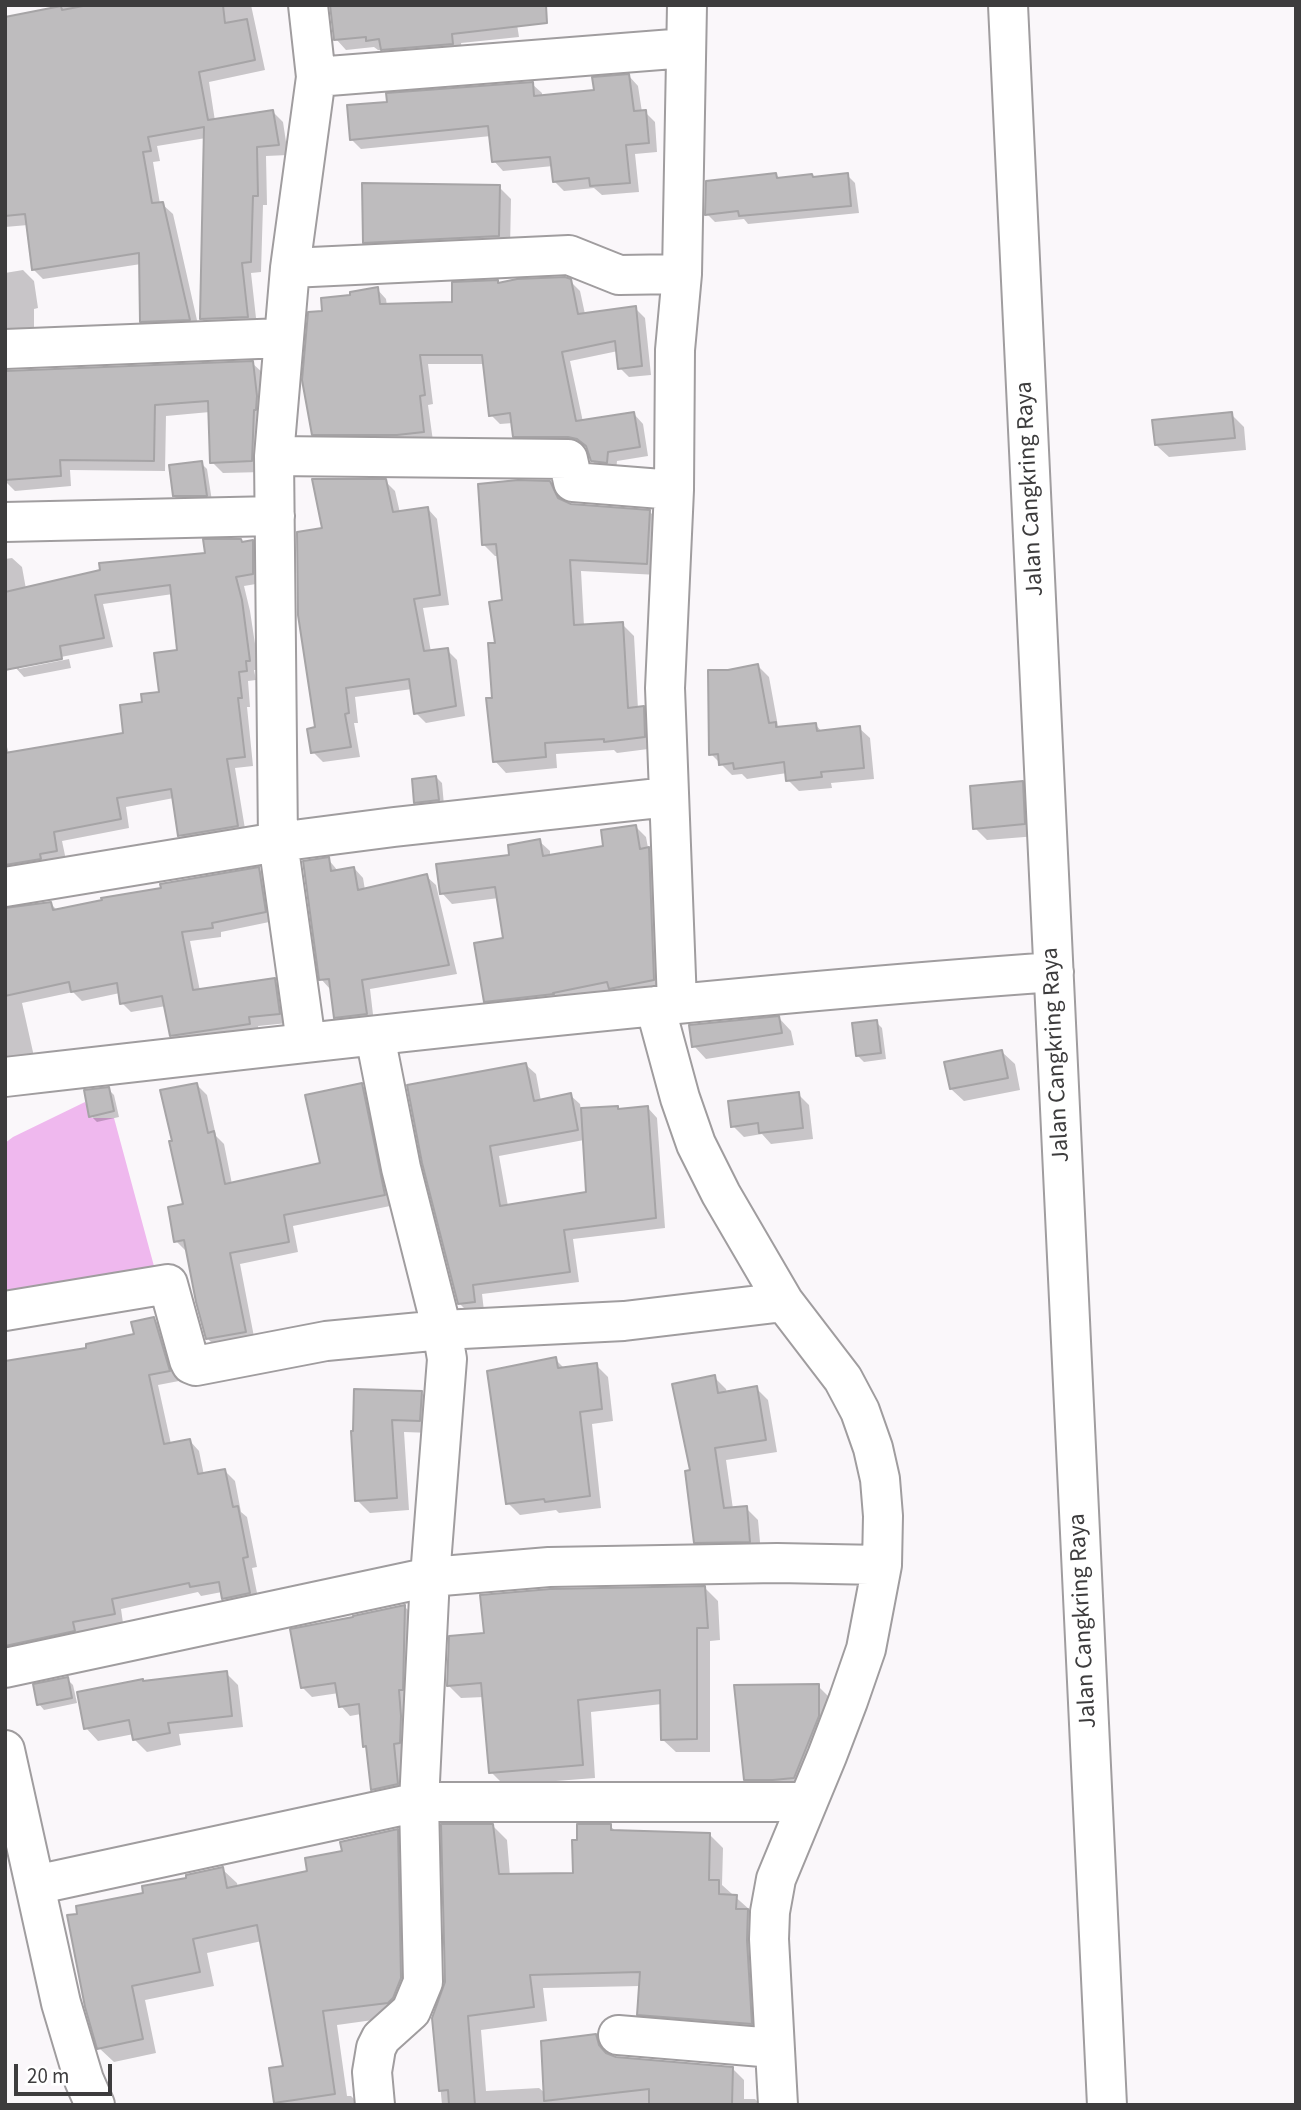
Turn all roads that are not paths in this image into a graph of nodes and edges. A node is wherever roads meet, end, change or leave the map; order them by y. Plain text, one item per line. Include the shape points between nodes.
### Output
1 (308, 5) edge
2 (687, 5) edge
3 (1008, 5) edge
4 (686, 48) junction
5 (316, 77) junction
6 (290, 268) junction
7 (682, 274) junction
8 (283, 338) junction
9 (5, 349) edge
10 (274, 456) junction
11 (674, 490) junction
12 (275, 516) junction
13 (5, 523) edge
14 (668, 797) junction
15 (278, 842) junction
16 (5, 887) edge
17 (1054, 972) junction
18 (666, 1004) junction
19 (375, 1036) junction
20 (306, 1042) junction
21 (5, 1077) edge
22 (784, 1302) junction
23 (5, 1311) edge
24 (442, 1330) junction
25 (882, 1565) junction
26 (430, 1577) junction
27 (5, 1668) edge
28 (5, 1750) edge
29 (419, 1802) junction
30 (808, 1802) junction
31 (35, 1885) junction
32 (618, 2035) dead end
33 (774, 2048) junction
34 (95, 2105) edge
35 (375, 2105) edge
36 (778, 2105) edge
37 (1107, 2105) edge

1 - 5 street
2 - 4 street
3 - 17 street, Jalan Cangkring Raya
4 - 5 street
4 - 7 street
5 - 6 street
6 - 7 street via 569,255 619,275
6 - 8 street
7 - 11 street via 675,350
8 - 9 street
8 - 10 street
10 - 11 street via 568,459 573,482
10 - 12 street
11 - 14 street via 665,688
12 - 13 street
12 - 15 street
14 - 15 street
14 - 18 street
15 - 16 street
15 - 20 street
17 - 18 street
17 - 37 street, Jalan Cangkring Raya
18 - 19 street
18 - 22 street via 680,1098 696,1144
19 - 20 street
19 - 24 street via 401,1168
20 - 21 street
22 - 24 street via 624,1321
22 - 25 street via 843,1379 860,1411 880,1479
23 - 24 street via 168,1283 189,1360 196,1366 326,1341
24 - 26 street via 447,1369
25 - 26 street via 549,1567
25 - 30 street via 866,1649
26 - 27 street
26 - 29 street
28 - 31 street
29 - 30 street
29 - 31 street
29 - 35 street via 423,1982 411,2011 376,2048 372,2072
30 - 33 street via 776,1879 770,1912
31 - 34 street via 61,2003
32 - 33 street
33 - 36 street

